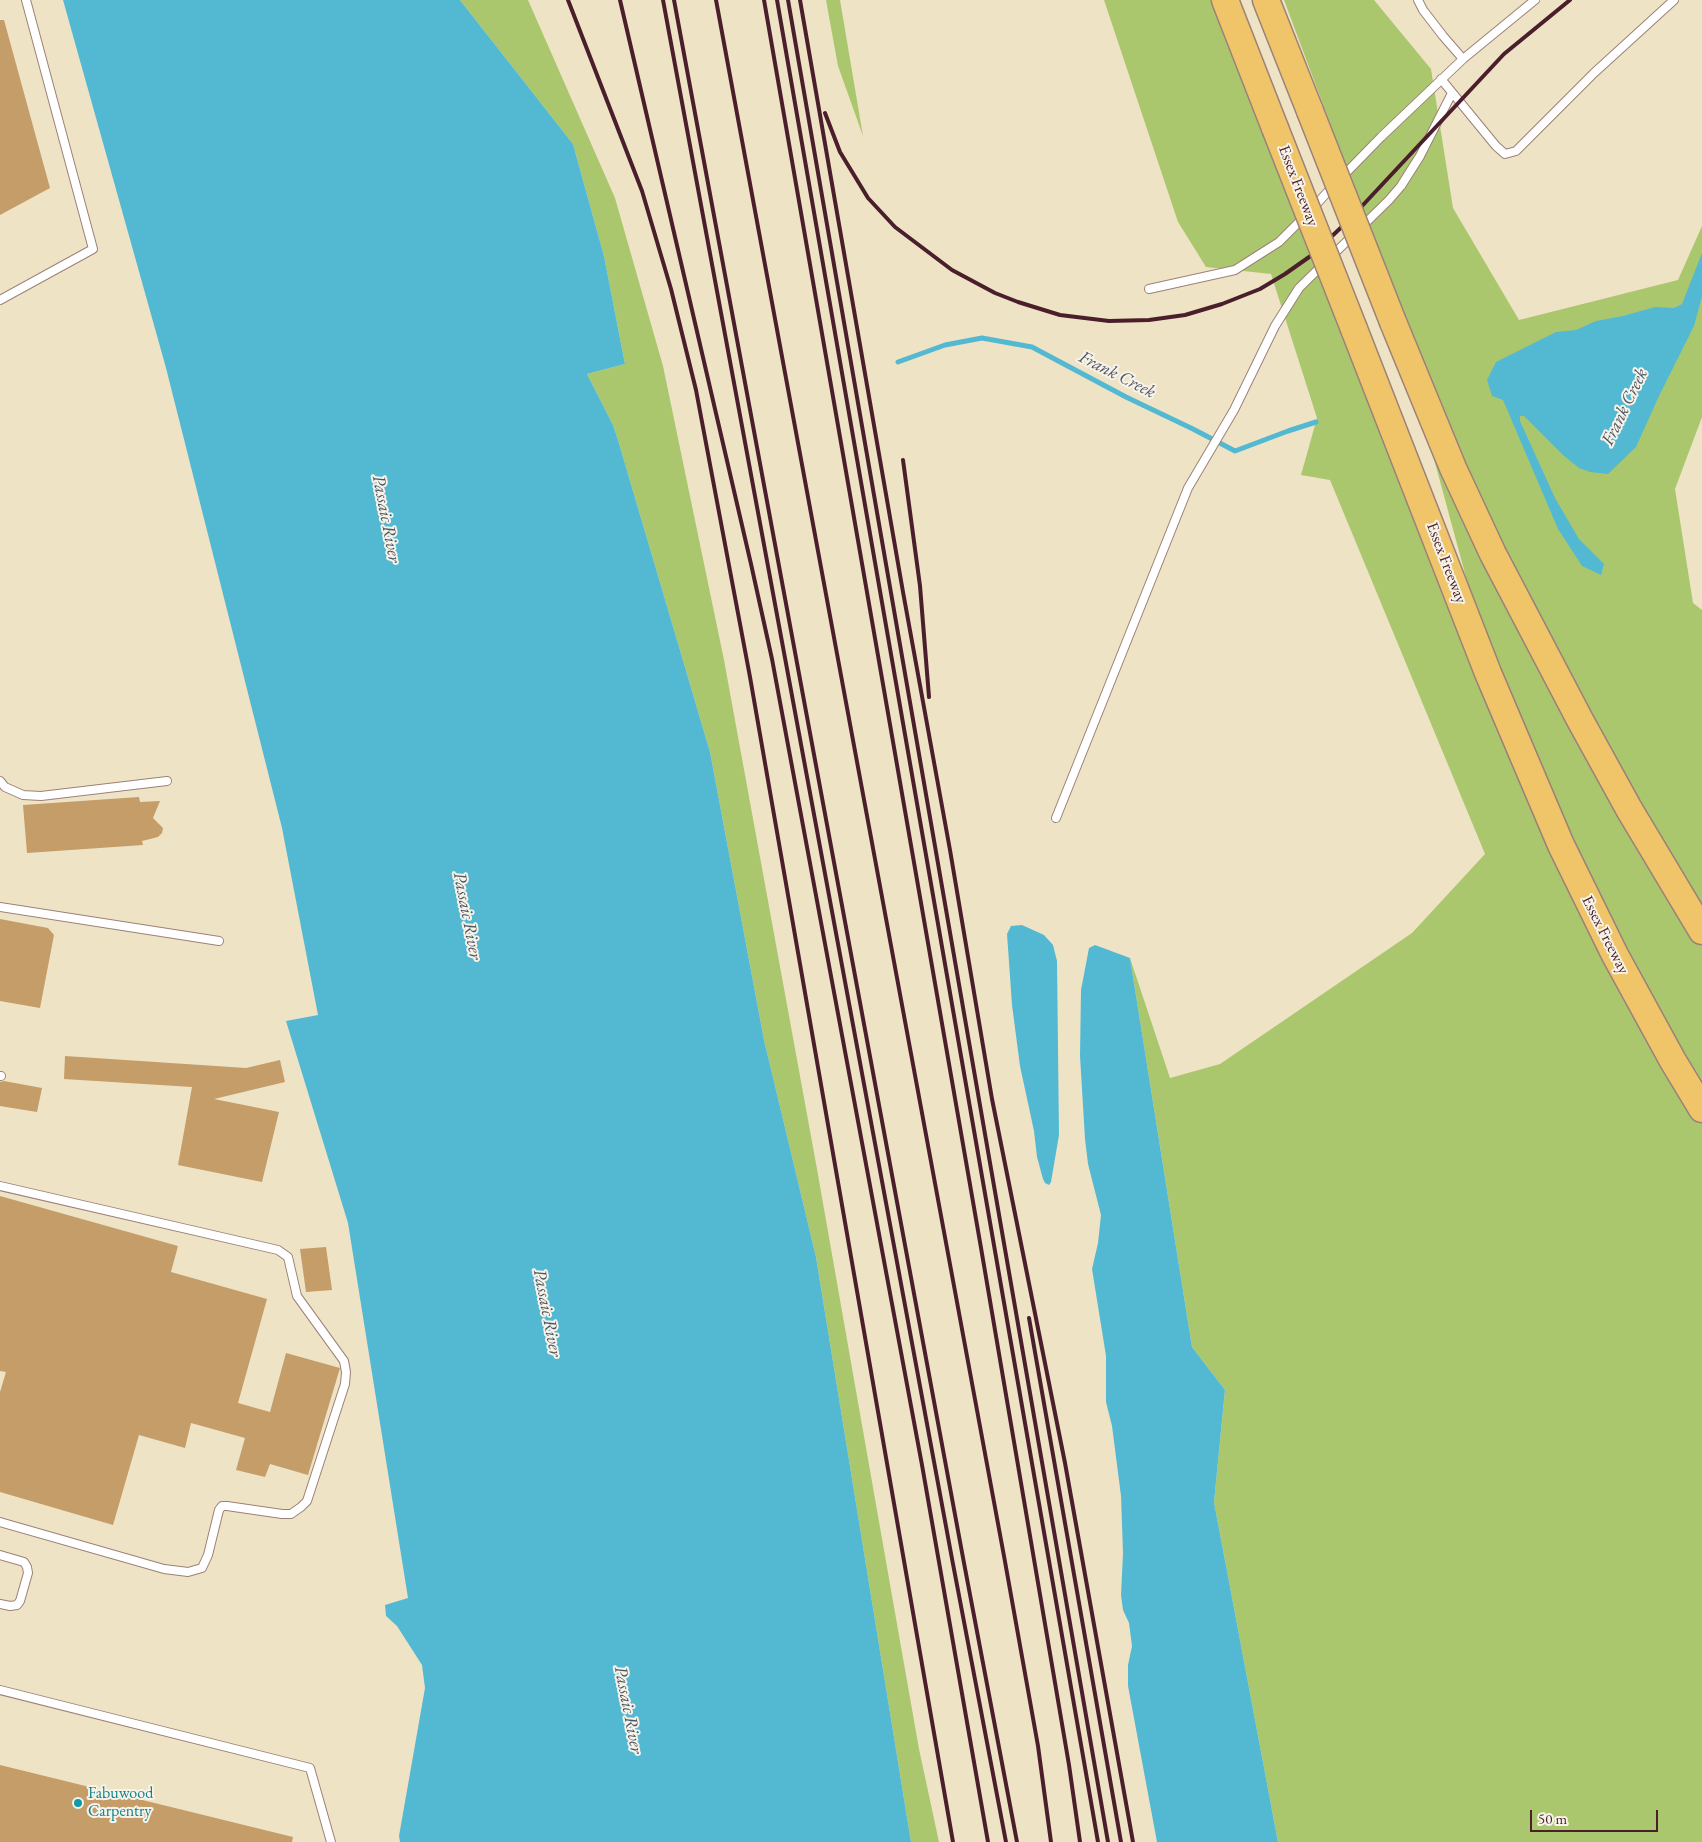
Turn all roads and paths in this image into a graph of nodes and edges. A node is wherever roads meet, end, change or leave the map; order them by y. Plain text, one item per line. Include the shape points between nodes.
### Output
1 (26, 0) edge
2 (1225, 0) edge
3 (1266, 0) edge
4 (1418, 0) edge
5 (1535, 0) edge
6 (1674, 0) edge
7 (1463, 60) junction
8 (1441, 79) junction
9 (1452, 93) junction
10 (1149, 289) dead end
11 (0, 300) edge
12 (0, 781) edge
13 (167, 781) dead end
14 (1056, 818) dead end
15 (0, 907) edge
16 (1702, 932) edge
17 (219, 941) dead end
18 (1702, 1109) edge
19 (0, 1186) edge
20 (0, 1522) edge
21 (0, 1555) edge
22 (0, 1604) edge
23 (0, 1690) edge
24 (331, 1842) edge

1 - 11 lane via 93,249
2 - 18 highway, Essex Freeway, bridge via 1488,673 1561,845 1623,971
3 - 16 highway, bridge via 1393,322 1453,468 1493,554 1593,744
4 - 7 lane
5 - 7 lane
6 - 9 lane via 1516,151 1505,154 1500,150
7 - 8 lane
8 - 9 lane
8 - 10 lane via 1280,242 1235,270
9 - 14 lane via 1401,186 1299,288 1275,326 1234,410 1188,488
12 - 13 lane via 5,787 23,795 41,796
15 - 17 lane
19 - 20 lane via 278,1250 288,1257 297,1296 344,1361 346,1372 307,1500 291,1514 222,1506 202,1568 188,1572 164,1569
21 - 22 lane via 24,1562 28,1567 17,1605
23 - 24 lane via 310,1768

